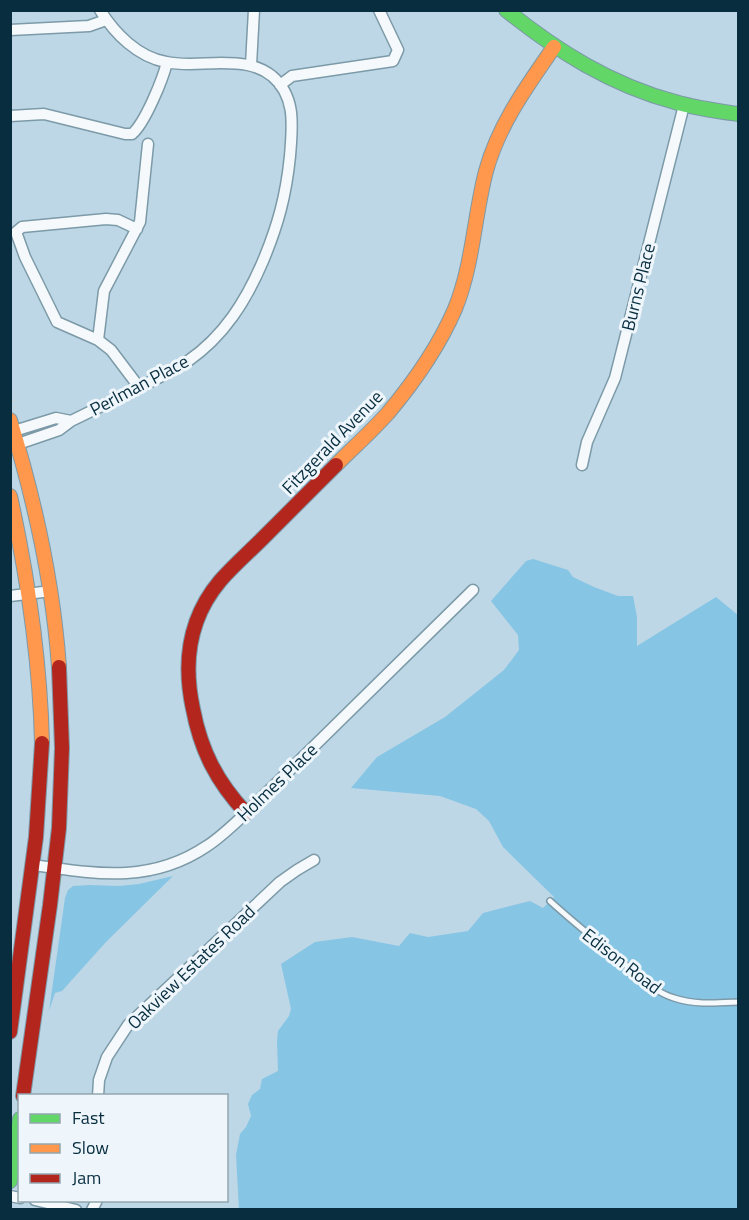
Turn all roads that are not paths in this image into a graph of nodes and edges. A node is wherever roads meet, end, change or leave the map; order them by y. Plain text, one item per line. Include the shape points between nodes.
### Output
1 (254, 10) edge
2 (379, 10) edge
3 (506, 10) edge
4 (103, 15) edge
5 (10, 30) edge
6 (554, 47) junction
7 (167, 62) junction
8 (251, 65) junction
9 (280, 85) junction
10 (684, 105) junction
11 (738, 114) edge
12 (10, 116) edge
13 (148, 144) dead end
14 (136, 229) junction
15 (98, 339) junction
16 (139, 387) junction
17 (14, 432) edge
18 (582, 465) dead end
19 (10, 496) edge
20 (473, 590) dead end
21 (51, 591) junction
22 (29, 594) junction
23 (10, 596) edge
24 (246, 813) junction
25 (314, 860) dead end
26 (33, 865) junction
27 (55, 868) junction
28 (550, 901) dead end
29 (738, 1002) edge
30 (10, 1032) edge
31 (23, 1094) edge
32 (98, 1094) edge
33 (18, 1131) edge
34 (10, 1181) edge
35 (44, 1202) edge
36 (76, 1209) edge

1 - 8 street
2 - 9 street via 399,50 393,60 292,76
3 - 6 main road
4 - 5 street via 89,26
4 - 7 street via 132,46
6 - 10 main road via 609,79
6 - 24 main road, Fitzgerald Avenue via 497,137 487,166 460,296 440,338 387,414 220,581 194,626 189,676 197,727 214,772
7 - 8 street
7 - 12 street via 154,97 132,134 44,114
8 - 9 street via 273,76
9 - 16 street, Perlman Place via 291,110 288,178 280,218 253,283 210,344 170,372
10 - 11 main road
10 - 18 street, Burns Place via 615,378 587,442
13 - 14 street
14 - 15 street via 104,291
14 - 15 street via 106,219 22,227 16,232 57,322
15 - 16 street
16 - 17 street, Perlman Place via 59,430
17 - 21 main road via 39,524
19 - 22 main road
20 - 24 street, Holmes Place
21 - 22 street
21 - 27 main road via 62,734
22 - 23 street
22 - 26 main road via 38,660 42,742
24 - 27 street, Holmes Place via 205,847 158,868 118,874
25 - 32 street, Oakview Estates Road via 280,882 129,1025 107,1057
26 - 27 street, Holmes Place
26 - 30 main road
27 - 31 main road
28 - 29 lane, Edison Road via 662,993 696,1003
33 - 34 main road
35 - 36 street

